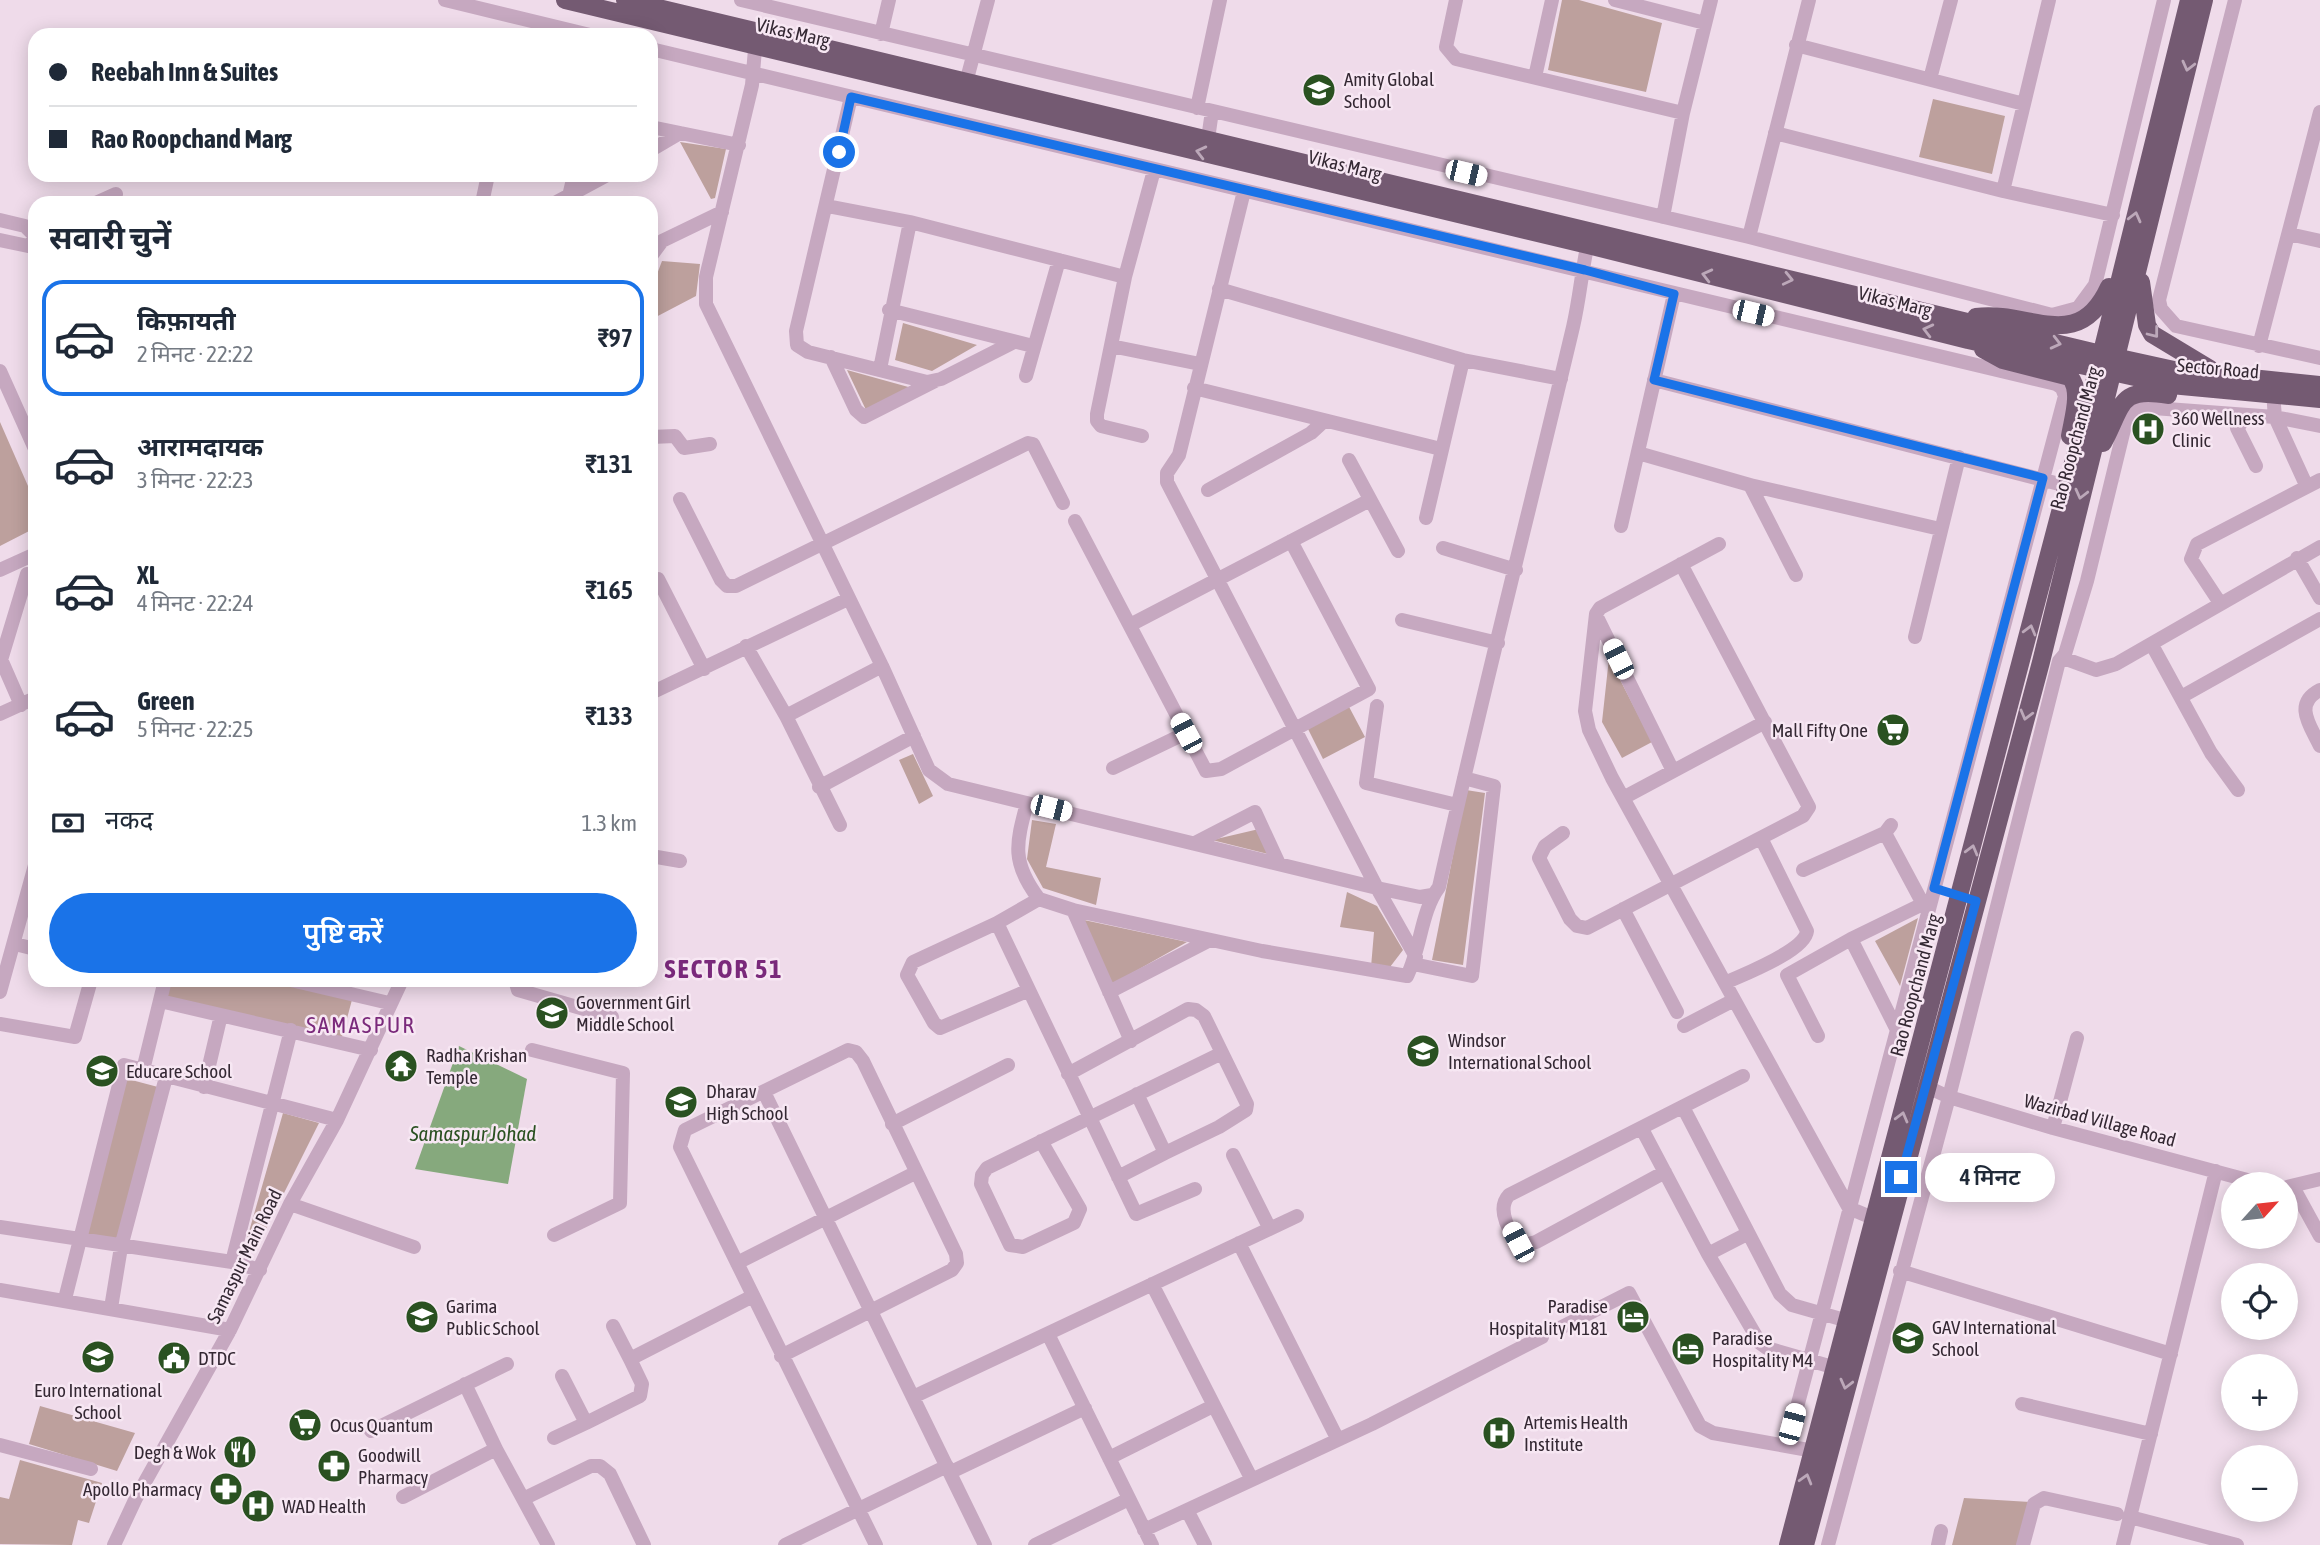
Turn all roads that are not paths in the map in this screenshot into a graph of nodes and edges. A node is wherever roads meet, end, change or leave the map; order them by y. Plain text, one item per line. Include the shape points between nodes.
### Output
1 (445, 0) edge
2 (565, 0) edge
3 (625, 0) edge
4 (741, 0) edge
5 (889, 0) edge
6 (988, 0) edge
7 (1218, 0) edge
8 (1456, 0) edge
9 (1552, 0) edge
10 (1615, 0) edge
11 (1711, 0) edge
12 (1809, 0) edge
13 (1951, 0) edge
14 (2049, 0) edge
15 (2164, 0) edge
16 (2189, 0) edge
17 (2204, 0) edge
18 (2235, 0) edge
19 (1704, 23) junction
20 (561, 28) edge
21 (881, 34) junction
22 (756, 38) junction
23 (1797, 45) junction
24 (658, 51) edge
25 (973, 55) junction
26 (753, 74) junction
27 (1535, 77) junction
28 (1930, 79) junction
29 (965, 88) junction
30 (851, 97) junction
31 (2024, 104) junction
32 (1197, 108) junction
33 (1212, 111) junction
34 (2320, 112) edge
35 (1683, 113) junction
36 (658, 128) edge
37 (680, 133) junction
38 (1775, 133) junction
39 (1208, 139) junction
40 (739, 145) junction
41 (658, 146) edge
42 (1154, 170) junction
43 (572, 182) edge
44 (594, 182) edge
45 (1244, 191) junction
46 (2003, 191) junction
47 (116, 194) dead end
48 (112, 196) edge
49 (569, 196) joint
50 (827, 206) junction
51 (722, 212) junction
52 (2113, 215) junction
53 (1663, 217) junction
54 (0, 220) edge
55 (910, 222) junction
56 (28, 232) edge
57 (2289, 234) junction
58 (1749, 237) junction
59 (1589, 239) junction
60 (0, 240) edge
61 (2320, 241) edge
62 (658, 245) edge
63 (28, 246) edge
64 (2126, 253) junction
65 (1059, 260) junction
66 (2139, 268) junction
67 (1585, 270) junction
68 (1125, 277) junction
69 (1219, 289) junction
70 (1674, 294) junction
71 (889, 310) junction
72 (1962, 319) junction
73 (1971, 341) junction
74 (1014, 342) junction
75 (1033, 346) junction
76 (1111, 346) junction
77 (2259, 346) junction
78 (831, 357) junction
79 (2320, 358) edge
80 (1463, 360) junction
81 (2108, 362) junction
82 (1964, 363) junction
83 (1200, 364) junction
84 (880, 369) junction
85 (0, 371) edge
86 (1026, 376) dead end
87 (1561, 379) junction
88 (1654, 380) junction
89 (935, 381) junction
90 (2216, 383) junction
91 (2320, 385) edge
92 (1194, 388) junction
93 (2273, 393) junction
94 (2320, 399) edge
95 (2247, 416) junction
96 (2275, 417) junction
97 (1324, 421) junction
98 (2320, 426) edge
99 (28, 433) edge
100 (1142, 436) dead end
101 (658, 437) edge
102 (710, 444) dead end
103 (1441, 449) junction
104 (1638, 453) junction
105 (1959, 457) junction
106 (1349, 460) dead end
107 (2256, 466) dead end
108 (2075, 475) junction
109 (2043, 478) junction
110 (2314, 483) edge
111 (1750, 485) junction
112 (1208, 490) dead end
113 (680, 499) dead end
114 (1370, 500) junction
115 (1063, 503) dead end
116 (1426, 518) dead end
117 (1075, 521) dead end
118 (1621, 526) dead end
119 (1940, 529) junction
120 (1291, 541) junction
121 (1719, 544) dead end
122 (821, 546) junction
123 (2320, 547) edge
124 (1443, 548) dead end
125 (1398, 551) dead end
126 (28, 557) edge
127 (2297, 558) junction
128 (1681, 564) junction
129 (0, 570) edge
130 (1516, 570) junction
131 (27, 573) dead end
132 (1796, 575) dead end
133 (1219, 578) junction
134 (658, 579) dead end
135 (2320, 598) edge
136 (848, 599) junction
137 (2220, 603) junction
138 (1596, 614) junction
139 (2320, 619) edge
140 (1402, 620) dead end
141 (1129, 625) junction
142 (1915, 637) dead end
143 (1498, 643) junction
144 (2152, 645) junction
145 (746, 646) junction
146 (1, 659) edge
147 (2061, 659) junction
148 (2041, 662) junction
149 (882, 666) junction
150 (704, 669) junction
151 (658, 690) edge
152 (2320, 690) edge
153 (2181, 697) junction
154 (28, 701) edge
155 (1377, 706) dead end
156 (0, 714) edge
157 (786, 716) junction
158 (1765, 722) junction
159 (1296, 727) junction
160 (1186, 733) junction
161 (914, 736) junction
162 (2320, 746) edge
163 (1113, 768) dead end
164 (1673, 771) junction
165 (1464, 778) junction
166 (819, 787) junction
167 (2238, 790) dead end
168 (1623, 798) junction
169 (1027, 803) junction
170 (1457, 805) junction
171 (839, 825) dead end
172 (1563, 833) dead end
173 (1761, 838) junction
174 (1195, 843) junction
175 (658, 857) edge
176 (680, 861) dead end
177 (1279, 864) junction
178 (1803, 870) dead end
179 (1671, 884) junction
180 (1377, 888) junction
181 (28, 893) edge
182 (1432, 895) junction
183 (1929, 897) junction
184 (1968, 898) junction
185 (1039, 899) junction
186 (1623, 909) junction
187 (1073, 910) junction
188 (997, 923) junction
189 (1851, 939) junction
190 (1210, 940) junction
191 (15, 944) junction
192 (28, 947) edge
193 (1415, 961) junction
194 (1725, 983) junction
195 (89, 987) edge
196 (163, 987) edge
197 (321, 987) edge
198 (398, 987) edge
199 (517, 987) edge
200 (1027, 991) junction
201 (0, 992) edge
202 (1109, 992) junction
203 (1734, 1000) junction
204 (160, 1001) junction
205 (389, 1003) junction
206 (1677, 1012) dead end
207 (221, 1015) junction
208 (612, 1017) dead end
209 (0, 1024) edge
210 (1684, 1026) dead end
211 (1896, 1028) junction
212 (291, 1030) junction
213 (1818, 1036) dead end
214 (2077, 1038) dead end
215 (1131, 1041) junction
216 (371, 1049) junction
217 (532, 1051) dead end
218 (1220, 1054) junction
219 (1008, 1065) dead end
220 (143, 1070) junction
221 (1068, 1074) junction
222 (1743, 1076) dead end
223 (166, 1077) junction
224 (1925, 1086) junction
225 (204, 1087) junction
226 (764, 1092) junction
227 (1137, 1094) junction
228 (1950, 1097) junction
229 (275, 1104) junction
230 (1683, 1107) junction
231 (1089, 1118) junction
232 (337, 1120) junction
233 (892, 1124) junction
234 (2053, 1128) junction
235 (1642, 1129) junction
236 (1041, 1141) junction
237 (1165, 1153) junction
238 (1233, 1154) dead end
239 (2216, 1171) junction
240 (1665, 1172) junction
241 (2221, 1172) edge
242 (915, 1173) junction
243 (1118, 1177) junction
244 (2320, 1179) edge
245 (2298, 1185) edge
246 (1195, 1189) dead end
247 (2298, 1201) edge
248 (290, 1204) junction
249 (1849, 1208) junction
250 (1297, 1216) dead end
251 (826, 1218) junction
252 (1875, 1219) junction
253 (0, 1227) edge
254 (1269, 1227) junction
255 (1747, 1234) junction
256 (554, 1235) dead end
257 (2320, 1236) edge
258 (80, 1241) junction
259 (1239, 1243) junction
260 (121, 1247) junction
261 (414, 1247) dead end
262 (1707, 1254) junction
263 (232, 1262) junction
264 (737, 1263) junction
265 (260, 1270) junction
266 (1900, 1271) junction
267 (1153, 1284) junction
268 (0, 1290) edge
269 (753, 1296) junction
270 (65, 1299) junction
271 (111, 1308) junction
272 (871, 1310) junction
273 (1823, 1315) junction
274 (1855, 1323) junction
275 (613, 1326) dead end
276 (1560, 1328) dead end
277 (230, 1330) junction
278 (1048, 1334) junction
279 (1542, 1337) dead end
280 (2171, 1354) junction
281 (781, 1356) junction
282 (630, 1359) junction
283 (1809, 1360) junction
284 (507, 1364) dead end
285 (1836, 1368) junction
286 (562, 1376) dead end
287 (465, 1384) junction
288 (913, 1397) junction
289 (2022, 1404) dead end
290 (1213, 1406) junction
291 (1085, 1408) junction
292 (586, 1423) junction
293 (371, 1431) dead end
294 (2151, 1434) junction
295 (554, 1438) dead end
296 (1337, 1438) junction
297 (0, 1445) edge
298 (1787, 1445) junction
299 (496, 1450) junction
300 (1814, 1451) junction
301 (1109, 1458) junction
302 (91, 1469) dead end
303 (949, 1469) junction
304 (1251, 1478) junction
305 (403, 1497) dead end
306 (523, 1499) junction
307 (1129, 1499) junction
308 (1186, 1510) junction
309 (858, 1511) junction
310 (2123, 1516) junction
311 (1144, 1530) junction
312 (544, 1544) edge
313 (114, 1545) edge
314 (644, 1545) edge
315 (785, 1545) edge
316 (876, 1545) edge
317 (985, 1545) edge
318 (1035, 1545) edge
319 (1152, 1545) edge
320 (1205, 1545) edge
321 (1788, 1545) edge
322 (1805, 1545) edge
323 (1828, 1545) edge
324 (2023, 1545) edge
325 (2123, 1545) edge
326 (2237, 1545) edge

1 - 20 street
2 - 22 main road, Vikas Marg
3 - 22 main road, Vikas Marg
4 - 21 street
5 - 21 street
6 - 25 street
7 - 32 street
8 - 27 street via 1446,47 1450,54 1465,62
9 - 27 street
10 - 19 street
11 - 19 street
12 - 23 street
13 - 28 street
14 - 31 street
15 - 52 street
64 -> 16 main road
17 -> 66 main road
18 - 77 street via 2158,300 2176,326
19 - 35 street
21 - 25 street
22 - 26 street
22 - 29 main road, Vikas Marg
23 - 28 street
23 - 38 street
24 - 26 street
25 - 29 street
25 - 32 street
26 - 30 street
26 - 40 street
27 - 35 street
28 - 31 street
29 - 39 main road, Vikas Marg
59 -> 29 main road, Vikas Marg
30 - 42 street
30 - 50 street
31 - 46 street
32 - 33 street
33 - 39 street
33 - 53 street
34 - 57 street
35 - 53 street
36 - 37 street
37 - 40 street
37 - 41 street
38 - 46 street
38 - 58 street
39 - 59 main road, Vikas Marg
40 - 51 street
42 - 45 street
42 - 68 street
43 - 49 street
44 - 49 street
45 - 67 street
45 - 69 street
46 - 52 street
47 - 48 street
50 - 55 street
50 - 78 street via 796,338 801,350
51 - 62 street
51 - 122 street via 706,277 706,304
52 - 58 street via 2090,294 2078,308 2056,315
53 - 58 street
54 - 56 street
55 - 65 street
55 - 71 street
57 - 61 street
57 - 77 street
59 - 67 street
59 -> 72 main road, Vikas Marg
73 -> 59 main road, Vikas Marg
60 - 63 street
64 - 72 main road via 2100,307 2071,326 1994,315
64 - 81 main road
65 - 68 street
65 - 75 street
66 - 81 main road
66 -> 90 main road via 2152,334
67 - 70 street
67 - 87 street
68 - 76 street
69 - 80 street
69 - 83 street
70 - 82 street
70 - 88 street
71 - 74 street
71 - 84 street
72 -> 81 main road, Vikas Marg
73 - 81 main road, Vikas Marg
73 - 82 street
73 - 108 main road via 2003,360 2063,373 2076,384 2068,451
74 - 75 street
74 - 89 street
75 - 86 street
76 - 83 street
76 - 100 street via 1097,421
77 - 79 street
78 - 84 street
78 - 89 street via 856,410 864,417
80 - 87 street
80 - 103 street
81 - 90 main road, Sector Road via 2174,370
81 - 108 main road, Rao Roopchand Marg
82 - 109 street via 2062,388 2065,396
83 - 92 street
84 - 89 street
85 - 99 street
87 - 130 street via 1539,457
88 - 104 street
88 - 105 street
90 - 91 main road, Sector Road
90 - 93 main road, Sector Road
90 - 108 main road via 2194,396 2131,393 2119,406 2108,434
92 - 97 street
92 - 133 street via 1179,455 1167,473 1167,482
93 - 94 main road, Sector Road
93 - 96 street
95 - 96 street
95 - 107 street via 2237,428
95 - 147 street via 2140,407 2127,417 2087,581
96 - 98 street
96 - 110 street
97 - 103 street
97 - 112 street via 1311,433
101 - 102 street via 677,437 684,448
103 - 116 street
104 - 111 street
104 - 118 street
105 - 109 street
105 - 119 street
106 - 114 street
108 - 109 street
108 -> 148 main road, Rao Roopchand Marg
184 -> 108 main road, Rao Roopchand Marg
109 - 183 street via 1995,640
110 - 137 street via 2197,544 2191,559
111 - 119 street
111 - 132 street
113 - 122 street via 727,586 736,586
114 - 120 street
114 - 125 street
115 - 122 street via 1033,444 1028,443
117 - 141 street
119 - 142 street
120 - 133 street
120 - 159 street via 1369,689
121 - 128 street
122 - 136 street
123 - 127 street
124 - 130 street
126 - 129 street
127 - 135 street
127 - 137 street
128 - 138 street via 1608,602
128 - 158 street
130 - 143 street
131 - 146 street
133 - 141 street
133 - 159 street
134 - 150 street
136 - 145 street
136 - 149 street
137 - 144 street
138 - 164 street
138 - 168 street via 1586,722
139 - 153 street
140 - 143 street
141 - 160 street
143 - 165 street
144 - 147 street via 2096,670
144 - 153 street
145 - 150 street
145 - 157 street
146 - 154 street
147 - 148 street
147 - 228 street
148 -> 184 main road, Rao Roopchand Marg
149 - 157 street
149 - 161 street
150 - 151 street
152 - 162 street via 2304,703
153 - 167 street via 2211,753
154 - 156 street
155 - 170 street via 1366,783
157 - 166 street
158 - 164 street
158 - 173 street via 1809,807 1803,816
159 - 160 street via 1215,771 1206,771
159 - 180 street
160 - 163 street
161 - 166 street
161 - 169 street via 929,770 948,784
164 - 168 street
165 - 170 street
165 - 193 street via 1494,786 1472,976
166 - 171 street
168 - 179 street
169 - 174 street
169 - 185 street via 1016,850
170 - 182 street via 1439,887
172 - 186 street via 1545,846 1539,858 1570,919 1587,928
173 - 179 street
173 - 194 street via 1807,930 1806,937 1797,947
174 - 177 street
174 - 177 street via 1255,811
175 - 176 street
177 - 180 street
178 - 183 street via 1888,829
179 - 186 street
179 - 194 street
180 - 182 street
180 - 193 street
181 - 191 street
182 - 193 street
183 - 184 street
183 - 189 street
183 - 211 street
184 - 224 main road, Rao Roopchand Marg
252 -> 184 main road, Rao Roopchand Marg
185 - 187 street
185 - 188 street
186 - 206 street
187 - 190 street
187 - 202 street
188 - 200 street
188 - 200 street via 913,962 907,975 940,1028
189 - 211 street
189 - 213 street via 1787,975
190 - 193 street via 1407,976
190 - 202 street
191 - 192 street
191 - 201 street
194 - 203 street
195 - 209 street via 75,1037
196 - 204 street
197 - 205 street
198 - 205 street, Samaspur Main Road
199 - 208 street
200 - 221 street
202 - 215 street
203 - 210 street
203 - 249 street
204 - 207 street
204 - 220 street
205 - 216 street, Samaspur Main Road
207 - 212 street
207 - 225 street
211 - 249 street
212 - 216 street
212 - 229 street
214 - 234 street
215 - 218 street via 1188,1009 1196,1010 1204,1016
215 - 221 street
216 - 232 street, Samaspur Main Road
217 - 256 street via 622,1073 620,1203
218 - 227 street
218 - 237 street via 1246,1110
219 - 233 street
220 - 223 street
220 - 258 street via 124,1065
221 - 231 street
222 - 230 street
223 - 225 street
223 - 260 street
224 - 228 street, Wazirbad Village Road
224 - 274 main road, Rao Roopchand Marg
225 - 229 street
226 - 233 street via 848,1050 856,1052
226 - 251 street
226 - 264 street via 685,1130 681,1138 680,1147
227 - 231 street
227 - 237 street
228 - 234 street, Wazirbad Village Road
228 - 266 street
229 - 232 street
229 - 263 street
230 - 235 street
230 - 255 street
231 - 236 street
231 - 243 street
232 - 248 street, Samaspur Main Road
233 - 242 street
234 - 239 street, Wazirbad Village Road
235 - 240 street
235 - 240 street via 1509,1195 1502,1210 1518,1242 1536,1242
236 - 236 street via 1080,1209 1079,1217 1016,1248 1010,1245 981,1184 982,1175
237 - 243 street
238 - 254 street
239 - 241 street, Wazirbad Village Road
239 - 280 street
240 - 262 street
242 - 251 street
242 - 272 street via 957,1264
243 - 246 street via 1136,1214
244 - 245 street
247 - 257 street
248 - 261 street
248 - 265 street, Samaspur Main Road
249 - 252 street
249 - 273 street
250 - 254 street
251 - 264 street
251 - 272 street
252 - 274 main road, Rao Roopchand Marg
253 - 258 street
254 - 259 street
255 - 262 street
255 - 273 street via 1780,1294 1791,1305
258 - 260 street
258 - 270 street
259 - 267 street
259 - 296 street
260 - 263 street
260 - 271 street
262 - 283 street via 1760,1343
263 - 265 street
264 - 269 street
265 - 277 street, Samaspur Main Road
266 - 280 street
266 - 323 street
267 - 278 street
267 - 290 street
268 - 270 street
269 - 281 street
269 - 282 street
270 - 271 street
271 - 277 street
272 - 281 street
272 - 288 street
273 - 274 street
273 - 283 street
274 - 285 main road, Rao Roopchand Marg
274 -> 322 main road, Rao Roopchand Marg
275 - 282 street
276 - 298 street via 1629,1293 1700,1426 1713,1433
277 - 313 street, Samaspur Main Road
278 - 288 street
278 - 291 street
279 - 296 street
280 - 294 street
281 - 309 street
282 - 292 street via 642,1384 640,1396
283 - 285 street
283 - 298 street
284 - 287 street
285 - 300 main road, Rao Roopchand Marg
286 - 292 street
287 - 293 street
287 - 299 street
288 - 303 street
289 - 294 street
290 - 301 street
290 - 304 street
291 - 301 street
291 - 303 street
292 - 295 street
294 - 310 street
296 - 304 street
297 - 302 street
298 - 300 street
299 - 305 street
299 - 306 street
321 -> 300 main road, Rao Roopchand Marg
301 - 307 street
303 - 309 street
303 - 317 street
304 - 308 street
306 - 312 street
306 - 314 street via 591,1466 600,1466 610,1474
307 - 311 street
307 - 318 street
308 - 311 street
308 - 320 street
309 - 315 street
309 - 316 street
310 - 324 street via 2044,1498 2034,1504
310 - 325 street
310 - 326 street
311 - 319 street

